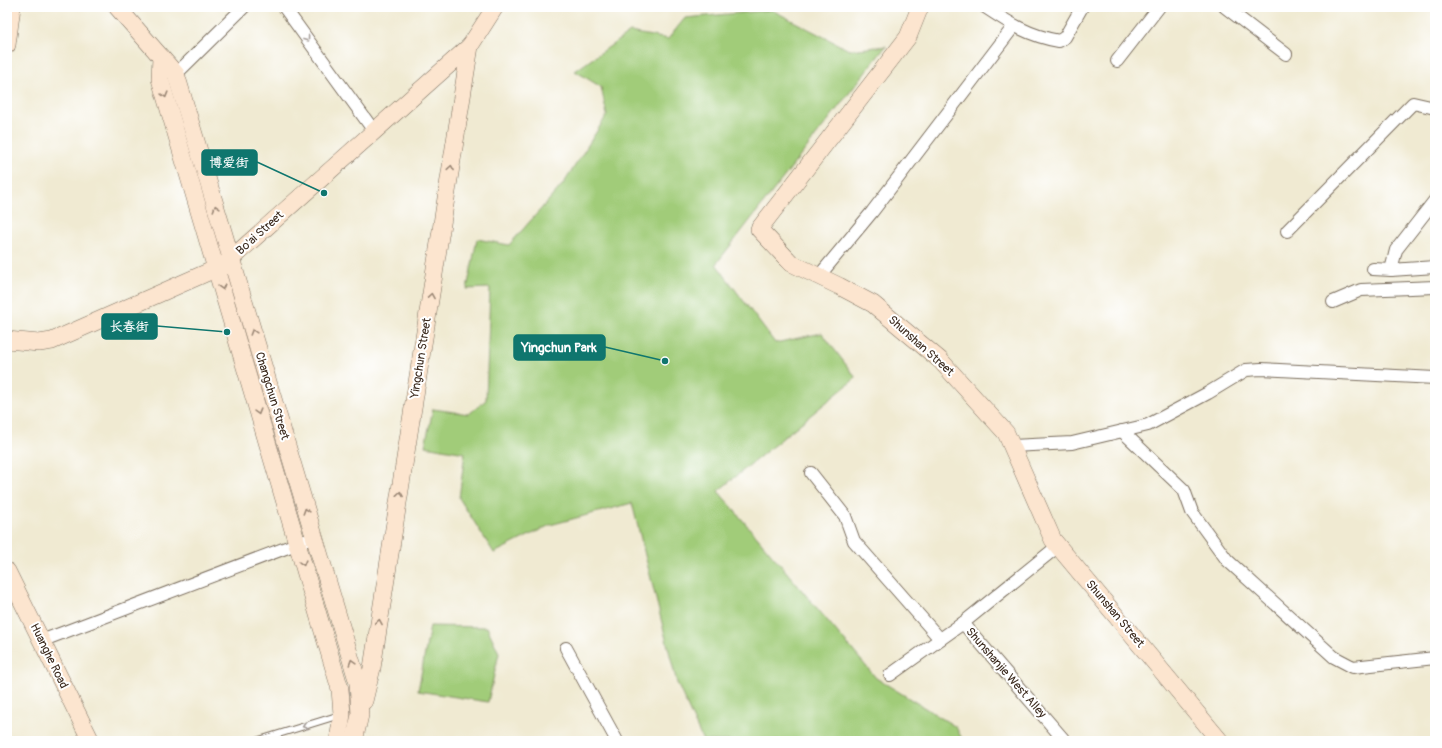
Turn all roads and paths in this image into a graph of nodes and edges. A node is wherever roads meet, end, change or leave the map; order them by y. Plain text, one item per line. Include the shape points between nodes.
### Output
1 (12, 7) edge
2 (117, 7) edge
3 (244, 7) edge
4 (284, 7) edge
5 (495, 7) edge
6 (920, 7) edge
7 (985, 7) edge
8 (1082, 7) edge
9 (1159, 7) edge
10 (1225, 7) edge
11 (1014, 26) junction
12 (7, 45) edge
13 (470, 46) junction
14 (1286, 54) dead end
15 (161, 57) junction
16 (1116, 61) dead end
17 (176, 74) junction
18 (1435, 108) edge
19 (374, 131) junction
20 (1435, 200) edge
21 (1287, 231) dead end
22 (231, 259) junction
23 (1435, 267) edge
24 (216, 269) junction
25 (1373, 269) dead end
26 (1391, 270) junction
27 (819, 276) junction
28 (1435, 286) edge
29 (1333, 302) dead end
30 (7, 340) edge
31 (1435, 378) edge
32 (1122, 431) junction
33 (1012, 446) junction
34 (811, 472) dead end
35 (314, 537) junction
36 (297, 544) junction
37 (1058, 546) junction
38 (7, 571) edge
39 (963, 623) junction
40 (940, 639) junction
41 (41, 641) junction
42 (566, 648) dead end
43 (1435, 658) edge
44 (890, 674) dead end
45 (342, 714) junction
46 (360, 715) junction
47 (91, 741) edge
48 (256, 741) edge
49 (338, 741) edge
50 (354, 741) edge
51 (617, 741) edge
52 (1065, 741) edge
53 (1220, 741) edge

1 - 12 street
2 - 15 street, Changchun Street
3 - 17 street
4 -> 19 street
5 - 13 street, Yingchun Street
6 - 27 street, Shunshan Street via 908,37 759,229 791,263
7 - 11 street
8 - 11 street via 1059,41 1046,39
9 - 16 street
10 - 14 street
11 - 27 street via 872,212
13 - 19 street, Bo'ai Street
46 -> 13 street, Yingchun Street via 372,668
15 - 17 street, Changchun Street
15 -> 24 street, Changchun Street via 160,79
22 -> 17 street, Changchun Street
18 - 21 street via 1412,103
19 - 22 street, Bo'ai Street
20 - 26 street via 1396,250
22 - 24 street, Bo'ai Street
35 -> 22 street, Changchun Street
23 - 26 street
24 - 30 street, Bo'ai Street via 52,341 39,343
24 -> 36 street, Changchun Street
25 - 26 street
27 - 33 street, Shunshan Street via 873,304 940,360 1006,432
28 - 29 street via 1361,290
31 - 32 street via 1246,370 1148,425
32 - 33 street via 1072,443
32 - 43 street via 1184,490 1192,512 1227,560 1334,657 1353,667
33 - 37 street, Shunshan Street via 1053,540
34 - 40 street via 845,516 854,541
35 - 36 street
46 -> 35 street, Changchun Street via 358,684
36 - 41 street
36 -> 45 street, Changchun Street via 340,689
37 - 39 street
37 - 53 street, Shunshan Street
38 - 41 street, Huanghe Road
39 - 40 street
39 - 52 street, Shunshanjie West Alley
40 - 44 street
41 - 47 street, Huanghe Road
42 - 51 street
45 -> 48 lane
45 - 49 street, Changchun Street
46 - 50 street, Changchun Street

